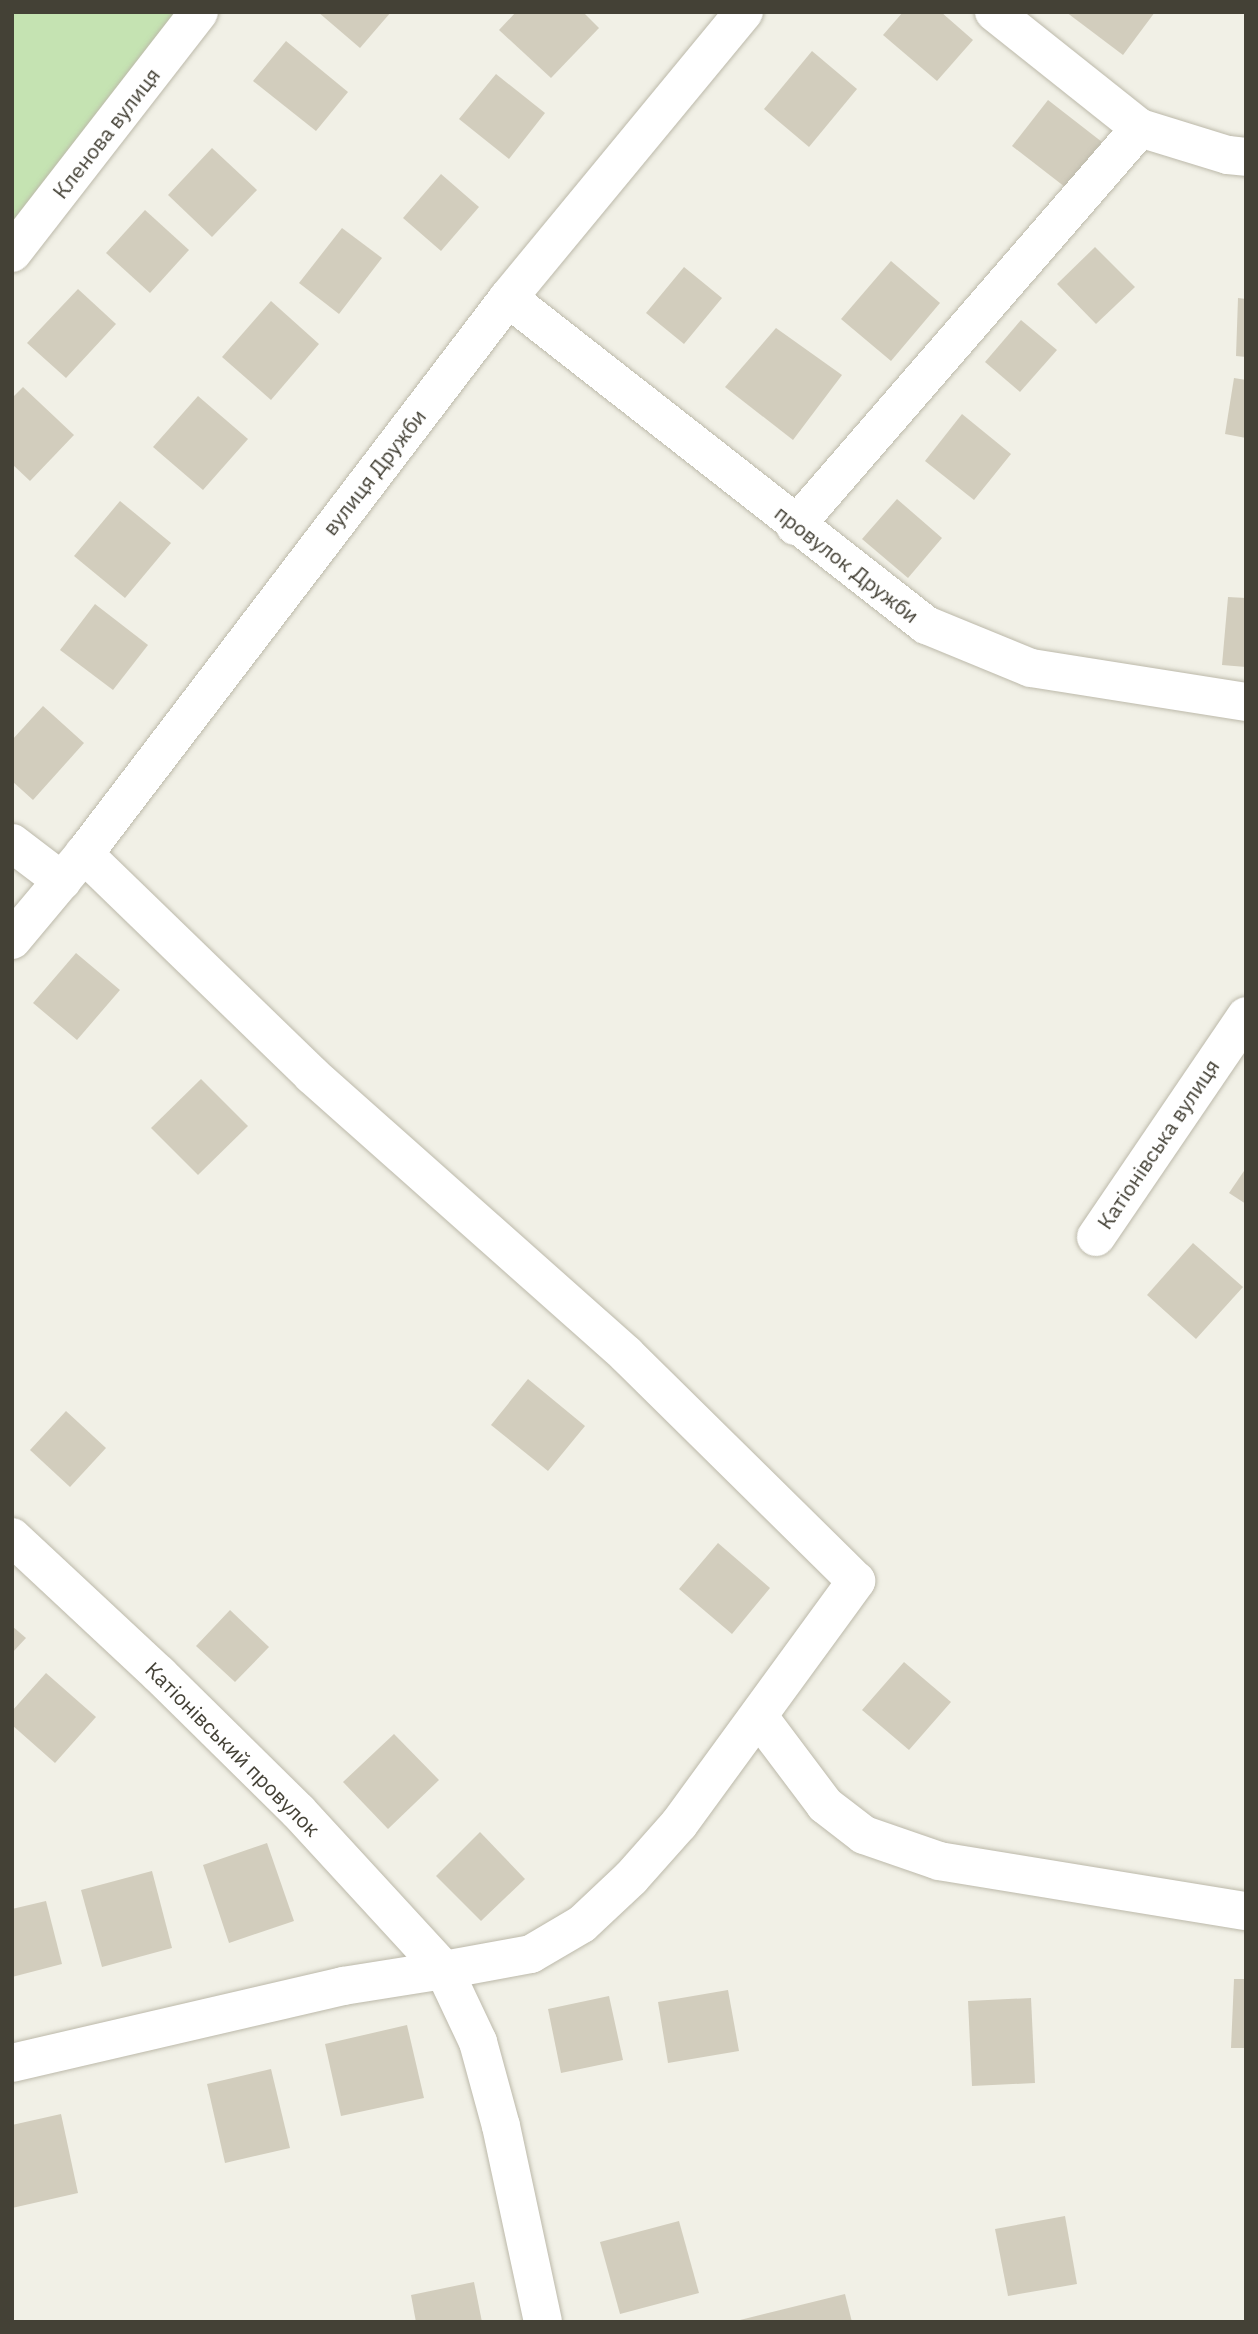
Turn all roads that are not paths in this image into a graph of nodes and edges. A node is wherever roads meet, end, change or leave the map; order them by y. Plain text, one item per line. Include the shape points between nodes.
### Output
1 (199, 12) edge
2 (744, 12) edge
3 (994, 12) edge
4 (1140, 128) junction
5 (1246, 157) edge
6 (12, 253) edge
7 (508, 298) junction
8 (795, 526) junction
9 (1246, 702) edge
10 (12, 843) edge
11 (73, 867) junction
12 (12, 940) edge
13 (1246, 1016) edge
14 (1096, 1237) dead end
15 (12, 1537) edge
16 (759, 1717) junction
17 (1246, 1911) edge
18 (444, 1970) junction
19 (12, 2063) edge
20 (543, 2322) edge

1 - 6 street, Кленова вулиця
2 - 7 street, вулиця Дружби
3 - 4 street
4 - 5 street
4 - 8 street
7 - 8 street, провулок Дружби
7 - 11 street, вулиця Дружби
8 - 9 street, провулок Дружби via 926,625 1031,668
10 - 11 street
11 - 12 street, вулиця Дружби
11 - 16 street via 626,1354 856,1581
13 - 14 street, Катіонівська вулиця
15 - 18 street, Катіонівський провулок via 298,1811
16 - 17 street via 825,1805 864,1835 939,1861
16 - 18 street via 679,1824 582,1924 531,1954
18 - 19 street via 343,1986
18 - 20 street, Катіонівський провулок via 478,2042

